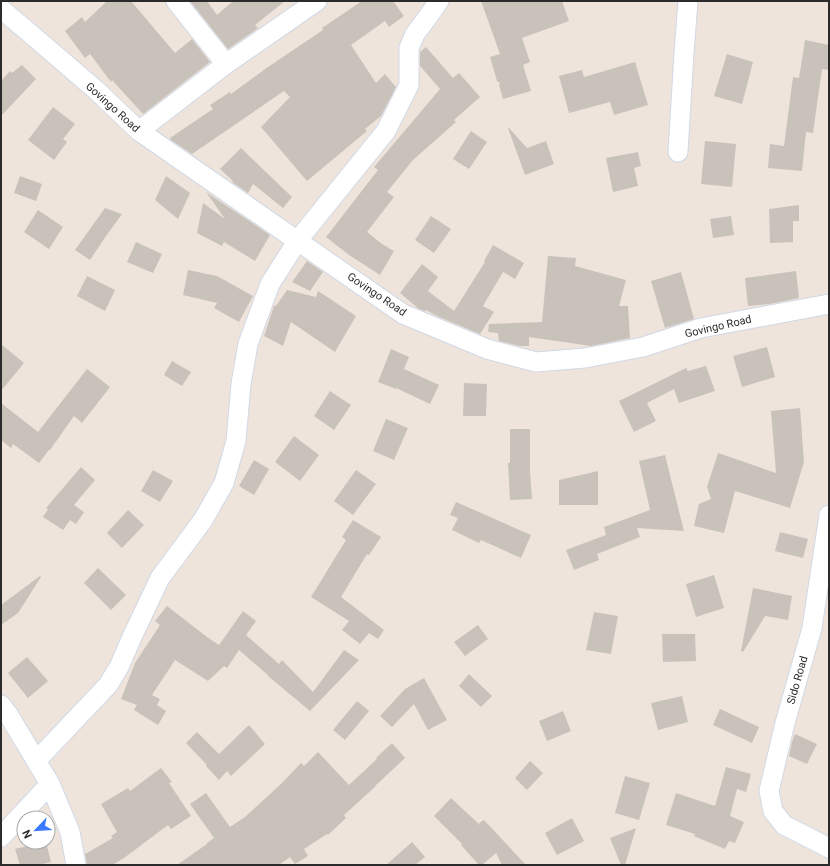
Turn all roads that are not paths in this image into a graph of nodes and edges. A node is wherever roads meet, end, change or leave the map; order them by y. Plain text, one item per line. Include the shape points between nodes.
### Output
1 (176, 1) edge
2 (317, 1) edge
3 (439, 1) edge
4 (688, 1) edge
5 (1, 9) edge
6 (226, 64) junction
7 (139, 131) junction
8 (678, 152) dead end
9 (298, 240) junction
10 (829, 304) edge
11 (828, 526) edge
12 (1, 705) edge
13 (36, 761) junction
14 (50, 784) junction
15 (1, 837) edge
16 (829, 848) edge
17 (76, 865) edge

1 - 6 street
2 - 6 street
3 - 9 street via 414,34 409,48 409,85 386,131
4 - 8 street
5 - 7 street, Govingo Road via 96,90
6 - 7 street
7 - 9 street, Govingo Road
9 - 10 street, Govingo Road via 403,314 487,349 536,362 585,358 643,347 701,328
9 - 13 street via 270,284 248,344 236,440 224,483 202,520 160,578 108,685
11 - 16 street, Sido Road via 812,628 784,723 769,791 773,811 784,825
12 - 13 street
13 - 14 street
14 - 15 street
14 - 17 street via 70,832

